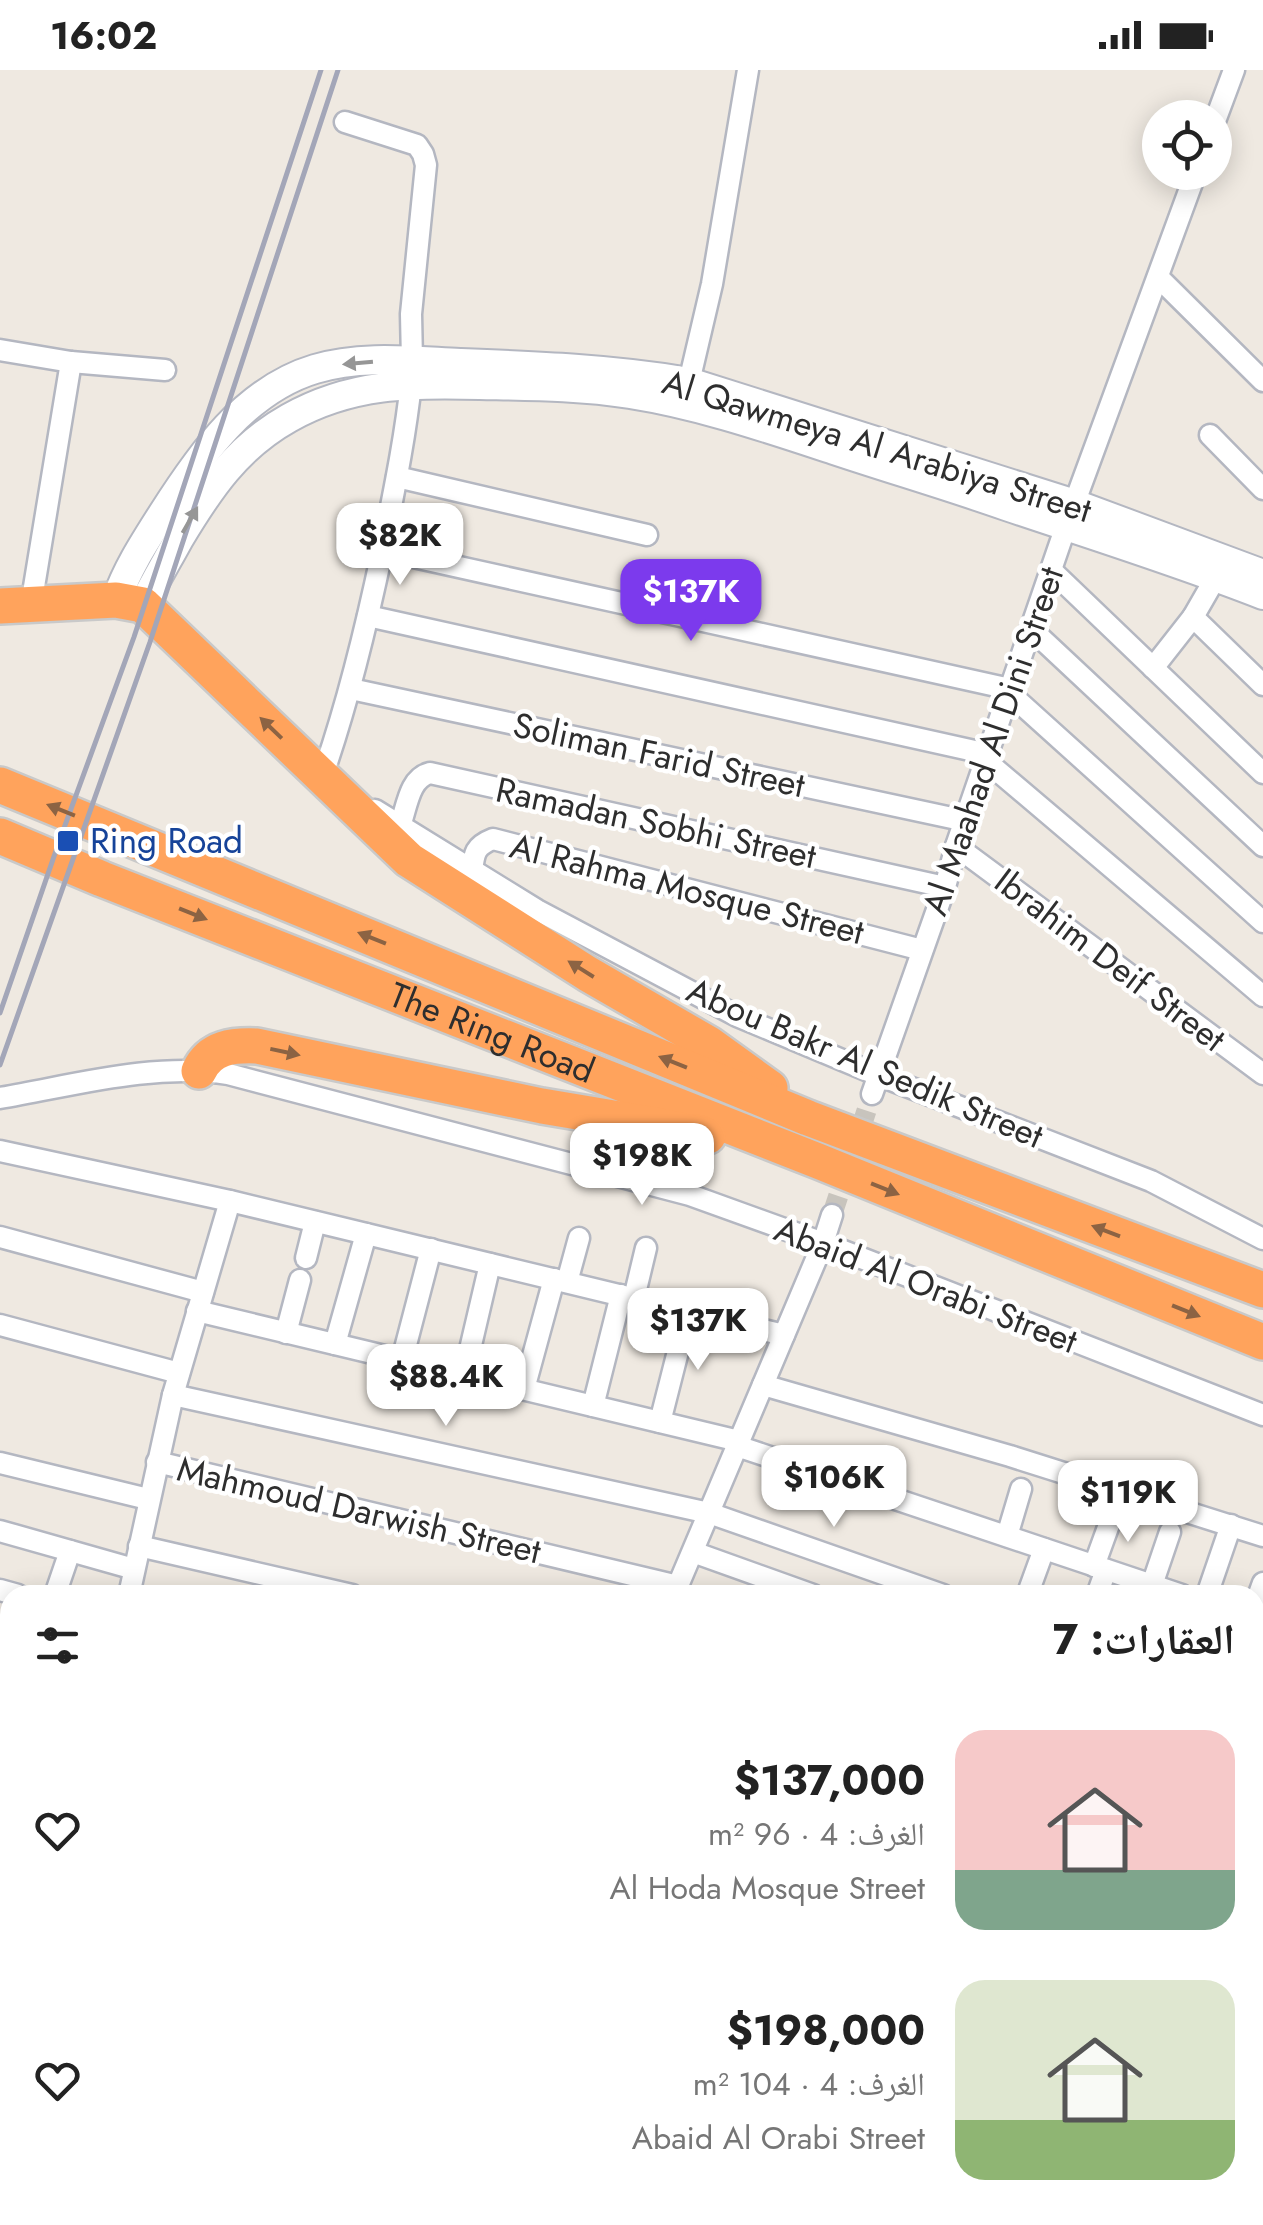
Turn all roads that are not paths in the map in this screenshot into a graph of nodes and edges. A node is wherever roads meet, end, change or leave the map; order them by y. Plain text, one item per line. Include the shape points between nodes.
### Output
1 (748, 70) edge
2 (1234, 70) edge
3 (1223, 100) edge
4 (346, 122) dead end
5 (1190, 190) edge
6 (1158, 278) junction
7 (0, 350) edge
8 (71, 362) junction
9 (164, 370) dead end
10 (411, 372) junction
11 (1263, 381) edge
12 (688, 382) junction
13 (1210, 435) dead end
14 (397, 477) junction
15 (1263, 489) edge
16 (1070, 515) junction
17 (647, 535) dead end
18 (382, 550) junction
19 (1050, 570) junction
20 (1250, 578) edge
21 (129, 603) junction
22 (16, 606) edge
23 (368, 616) junction
24 (1192, 618) junction
25 (1031, 628) junction
26 (1153, 668) junction
27 (1263, 684) edge
28 (351, 689) junction
29 (1009, 691) junction
30 (987, 758) junction
31 (1263, 773) edge
32 (322, 777) junction
33 (0, 785) edge
34 (966, 821) junction
35 (400, 826) junction
36 (0, 836) edge
37 (956, 846) junction
38 (1263, 846) edge
39 (472, 871) junction
40 (945, 887) junction
41 (1263, 922) edge
42 (922, 950) junction
43 (1263, 996) edge
44 (199, 1071) junction
45 (1263, 1074) edge
46 (875, 1084) junction
47 (0, 1098) edge
48 (808, 1118) junction
49 (0, 1151) edge
50 (818, 1161) junction
51 (230, 1201) junction
52 (832, 1214) tunnel mouth
53 (315, 1222) junction
54 (366, 1234) junction
55 (0, 1237) edge
56 (580, 1238) dead end
57 (1263, 1239) edge
58 (823, 1243) junction
59 (646, 1248) dead end
60 (431, 1249) junction
61 (306, 1258) dead end
62 (490, 1264) junction
63 (300, 1280) dead end
64 (560, 1280) junction
65 (1263, 1290) edge
66 (627, 1297) junction
67 (200, 1302) junction
68 (688, 1312) junction
69 (0, 1324) edge
70 (286, 1333) junction
71 (784, 1335) junction
72 (1263, 1342) edge
73 (335, 1344) junction
74 (402, 1360) junction
75 (179, 1374) junction
76 (464, 1374) junction
77 (763, 1386) junction
78 (524, 1389) junction
79 (173, 1395) junction
80 (592, 1406) junction
81 (1263, 1415) edge
82 (660, 1422) junction
83 (738, 1444) junction
84 (157, 1462) junction
85 (0, 1463) edge
86 (1021, 1490) dead end
87 (148, 1499) junction
88 (1115, 1508) dead end
89 (709, 1513) junction
90 (1231, 1526) junction
91 (0, 1531) edge
92 (1170, 1532) dead end
93 (1007, 1536) junction
94 (1263, 1536) edge
95 (138, 1546) junction
96 (1044, 1548) junction
97 (70, 1550) junction
98 (692, 1552) junction
99 (134, 1568) junction
100 (1100, 1568) junction
101 (58, 1585) edge
102 (130, 1585) edge
103 (308, 1585) edge
104 (652, 1585) edge
105 (678, 1585) edge
106 (785, 1585) edge
107 (914, 1585) edge
108 (1031, 1585) edge
109 (1099, 1585) edge
110 (1152, 1585) joint
111 (1210, 1585) edge

1 - 12 street via 712,284
2 - 3 street
4 - 10 street via 417,145 426,165
5 - 6 street, Al Maahad Al Dini Street
6 - 11 street
6 - 16 street, Al Maahad Al Dini Street
7 - 8 street
8 - 9 street
8 - 22 street
10 - 12 street, Al Qawmeya Al Arabiya Street via 543,367
10 - 14 street
10 - 16 street, Al Qawmeya Al Arabiya Street via 664,400
10 - 21 street, Al Qawmeya Al Arabiya Street via 322,402 258,438 208,491
12 - 16 street, Al Qawmeya Al Arabiya Street
13 - 15 street
14 - 17 street
14 - 18 street
16 - 19 street, Al Maahad Al Dini Street
16 - 20 street, Al Qawmeya Al Arabiya Street
16 - 20 street, Al Qawmeya Al Arabiya Street
18 - 23 street
18 - 29 street
19 - 25 street, Al Maahad Al Dini Street
19 - 26 street
20 - 24 street
21 - 22 highway
32 -> 21 highway
23 - 28 street
23 - 30 street
24 - 26 street
24 - 27 street
25 - 29 street, Al Maahad Al Dini Street
25 - 38 street
26 - 31 street
28 - 32 street
28 - 34 street, Soliman Farid Street
29 - 30 street, Al Maahad Al Dini Street
29 - 41 street
30 - 34 street, Al Maahad Al Dini Street
30 - 43 street
32 - 35 street, Abou Bakr Al Sedik Street
48 -> 32 highway via 709,1044 409,860
48 -> 33 highway, The Ring Road
34 - 37 street, Al Maahad Al Dini Street
35 - 39 street, Abou Bakr Al Sedik Street
35 - 40 street, Ramadan Sobhi Street via 415,781 430,773
36 -> 50 highway, The Ring Road
37 - 40 street, Al Maahad Al Dini Street
37 - 45 street, Ibrahim Deif Street
39 - 42 street, Al Rahma Mosque Street via 480,844 493,839
39 - 46 street, Abou Bakr Al Sedik Street
40 - 42 street, Al Maahad Al Dini Street
42 - 46 street, Al Maahad Al Dini Street
44 - 47 street, Abaid Al Orabi Street via 142,1072
44 -> 50 highway via 204,1060 228,1046 256,1046
44 - 58 street, Abaid Al Orabi Street via 690,1195
46 - 57 street, Abou Bakr Al Sedik Street via 1152,1180
65 -> 48 highway, The Ring Road
49 - 51 street
50 -> 72 highway, The Ring Road
51 - 53 street
51 - 67 street
52 - 58 street
53 - 54 street
53 - 61 street
54 - 60 street
54 - 73 street
55 - 67 street
56 - 64 street
58 - 71 street
58 - 81 street, Abaid Al Orabi Street
59 - 66 street
60 - 62 street
60 - 74 street
62 - 64 street
62 - 76 street
63 - 70 street
64 - 66 street
64 - 78 street
66 - 68 street
66 - 80 street
67 - 70 street
67 - 75 street
68 - 71 street
68 - 82 street
69 - 75 street
70 - 73 street
71 - 77 street
73 - 74 street
74 - 76 street
75 - 79 street
76 - 78 street
77 - 83 street
77 - 90 street
78 - 80 street
79 - 84 street
79 - 89 street
80 - 82 street
82 - 83 street
83 - 89 street
83 - 93 street
84 - 87 street
84 - 104 street, Mahmoud Darwish Street
85 - 87 street
86 - 93 street
87 - 95 street
88 - 100 street
89 - 98 street
89 - 107 street
90 - 94 street
90 - 111 street
91 - 97 street
92 - 110 street
93 - 96 street
95 - 99 street
95 - 103 street
96 - 100 street
96 - 108 street
97 - 99 street
97 - 101 street
98 - 105 street
98 - 106 street
99 - 102 street
100 - 109 street
100 - 110 street

